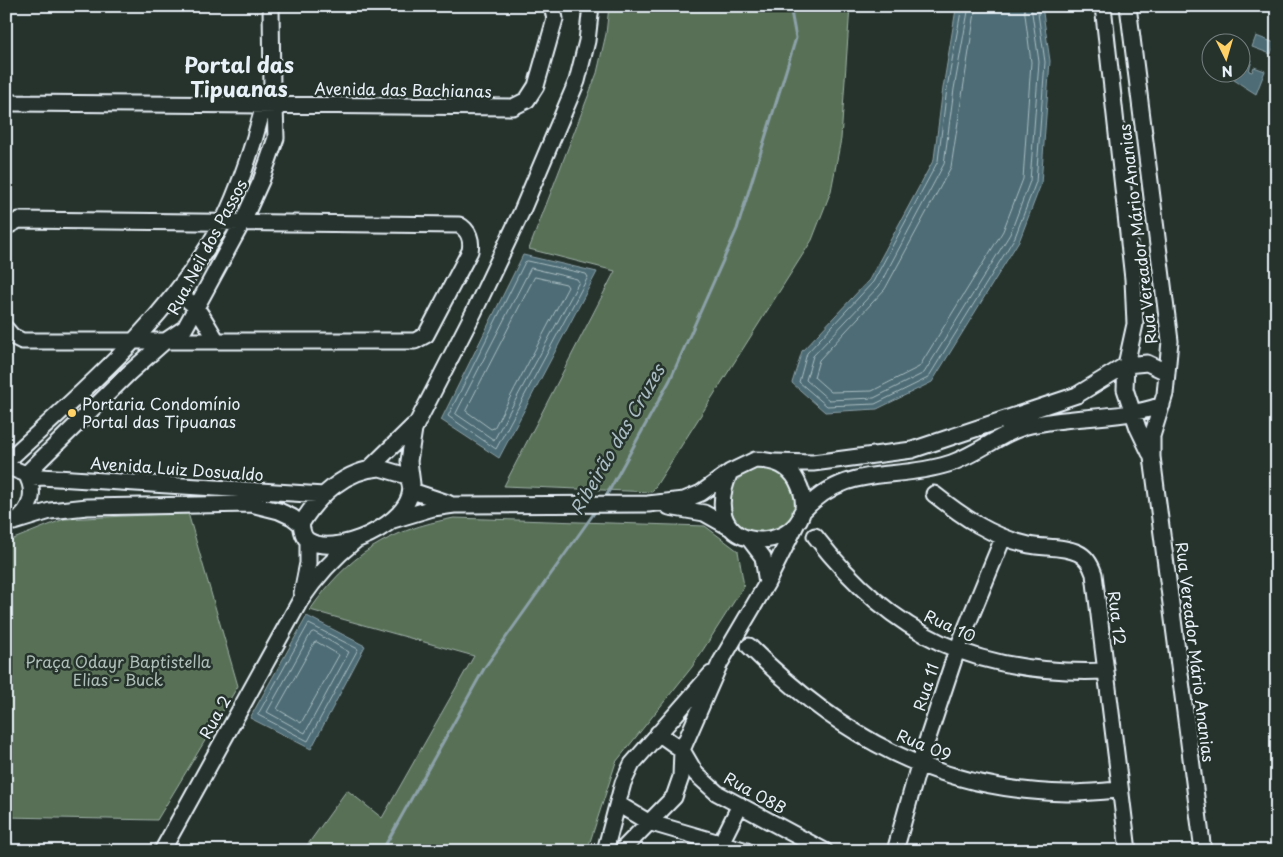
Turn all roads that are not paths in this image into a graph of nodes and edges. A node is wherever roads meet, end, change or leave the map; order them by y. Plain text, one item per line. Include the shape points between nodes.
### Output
1 (272, 6) edge
2 (552, 6) edge
3 (591, 6) edge
4 (1103, 6) edge
5 (1128, 6) edge
6 (6, 101) edge
7 (270, 106) junction
8 (222, 223) junction
9 (242, 223) junction
10 (7, 226) edge
11 (176, 295) junction
12 (194, 307) junction
13 (8, 331) edge
14 (136, 341) junction
15 (217, 341) junction
16 (164, 342) junction
17 (1126, 365) junction
18 (1166, 372) junction
19 (77, 396) junction
20 (1162, 405) junction
21 (90, 411) junction
22 (1133, 412) junction
23 (423, 413) junction
24 (49, 422) junction
25 (63, 437) junction
26 (1152, 457) junction
27 (774, 462) junction
28 (6, 464) edge
29 (370, 468) junction
30 (730, 472) junction
31 (27, 476) junction
32 (412, 487) junction
33 (934, 494) dead end
34 (324, 495) junction
35 (648, 504) junction
36 (454, 505) junction
37 (799, 518) junction
38 (393, 520) junction
39 (10, 523) edge
40 (301, 524) junction
41 (736, 532) junction
42 (815, 536) dead end
43 (1002, 538) junction
44 (356, 540) junction
45 (750, 540) junction
46 (308, 541) junction
47 (767, 583) junction
48 (300, 601) junction
49 (749, 646) dead end
50 (957, 650) junction
51 (720, 663) junction
52 (1106, 671) junction
53 (658, 733) junction
54 (682, 750) junction
55 (919, 765) junction
56 (1120, 790) junction
57 (618, 804) junction
58 (740, 805) junction
59 (648, 822) junction
60 (721, 843) junction
61 (162, 851) edge
62 (606, 851) edge
63 (621, 851) edge
64 (747, 851) edge
65 (825, 851) edge
66 (895, 851) edge
67 (1128, 851) edge
68 (1203, 851) edge

1 - 7 street, Rua Neil dos Passos
2 - 7 street, Avenida das Bachianas via 555,19 536,86 527,100 518,106
3 - 23 street via 587,41 573,89 521,213
4 - 17 street, Rua Vereador Mário Ananias via 1133,279 1135,324
5 - 18 street, Rua Vereador Mário Ananias via 1170,341
6 - 7 street, Avenida das Bachianas
7 - 8 street, Rua Neil dos Passos
7 - 9 street, Rua Neil dos Passos via 276,138
8 - 9 street
8 - 10 street via 19,220
8 - 11 street, Rua Neil dos Passos
9 - 12 street, Rua Neil dos Passos
9 - 15 street via 459,225 466,230 471,244 426,335 421,339
11 - 12 street via 184,296
11 - 14 street, Rua Neil dos Passos
12 - 15 street
12 - 16 street, Rua Neil dos Passos via 185,328
13 - 14 street via 22,340
14 - 16 street
14 - 19 street, Rua Neil dos Passos
15 - 16 street
16 - 21 street, Rua Neil dos Passos
17 - 18 street via 1147,362
17 - 22 street, Rua Vereador Mário Ananias via 1126,389
17 - 27 street via 1077,395 912,450 813,463
18 - 20 street, Rua Vereador Mário Ananias
19 - 21 street
19 - 24 street, Rua Neil dos Passos
20 - 22 street
20 - 26 street, Rua Vereador Mário Ananias via 1152,436
21 - 25 street, Rua Neil dos Passos
22 - 26 street, Rua Vereador Mário Ananias
22 - 37 street via 1029,426 949,464 866,475 845,481 826,490
23 - 29 street
23 - 32 street via 410,443
24 - 25 street
24 - 28 street, Rua Neil dos Passos
25 - 31 street, Rua Neil dos Passos
26 - 68 street, Rua Vereador Mário Ananias
27 - 30 street via 755,460
27 - 37 street via 786,468 798,482 803,500
28 - 31 street
29 - 32 street via 399,472 407,476
29 - 34 street via 352,474
30 - 35 street via 701,493 684,500
30 - 41 street via 721,498 722,511
31 - 34 street, Avenida Luiz Dosualdo
31 - 39 street via 31,489 29,505 23,515
32 - 36 street
32 - 38 street
33 - 43 street, Rua 12 via 962,517
34 - 40 street via 310,508
35 - 36 street
35 - 41 street via 704,513
36 - 38 street via 426,509
37 - 45 street via 781,537 760,542
37 - 47 street
38 - 44 street
39 - 40 street, Avenida Luiz Dosualdo via 50,511 87,507 251,504 279,511
40 - 46 street
41 - 45 street
42 - 50 street, Rua 10 via 841,570 872,600 908,625
43 - 50 street, Rua 11
43 - 52 street, Rua 12 via 1072,551 1088,561 1094,574
44 - 46 street via 322,545
44 - 48 street, Rua 2 via 334,557
45 - 47 street via 763,558
46 - 48 street, Rua 2 via 305,583
47 - 51 street
48 - 61 street, Rua 2
49 - 55 street, Rua 09 via 784,682 824,713 866,740
50 - 52 street, Rua 10 via 1024,669
50 - 55 street, Rua 11
51 - 53 street
51 - 54 street
52 - 56 street, Rua 12
53 - 54 street
53 - 57 street via 632,764
54 - 58 street, Rua 08B via 706,785
54 - 59 street via 681,777 674,797
55 - 56 street, Rua 09 via 1014,789 1067,793
55 - 66 street, Rua 11
56 - 67 street, Rua 12
57 - 59 street
57 - 62 street
58 - 60 street
58 - 65 street, Rua 08B
59 - 60 street
59 - 63 street
60 - 64 street

